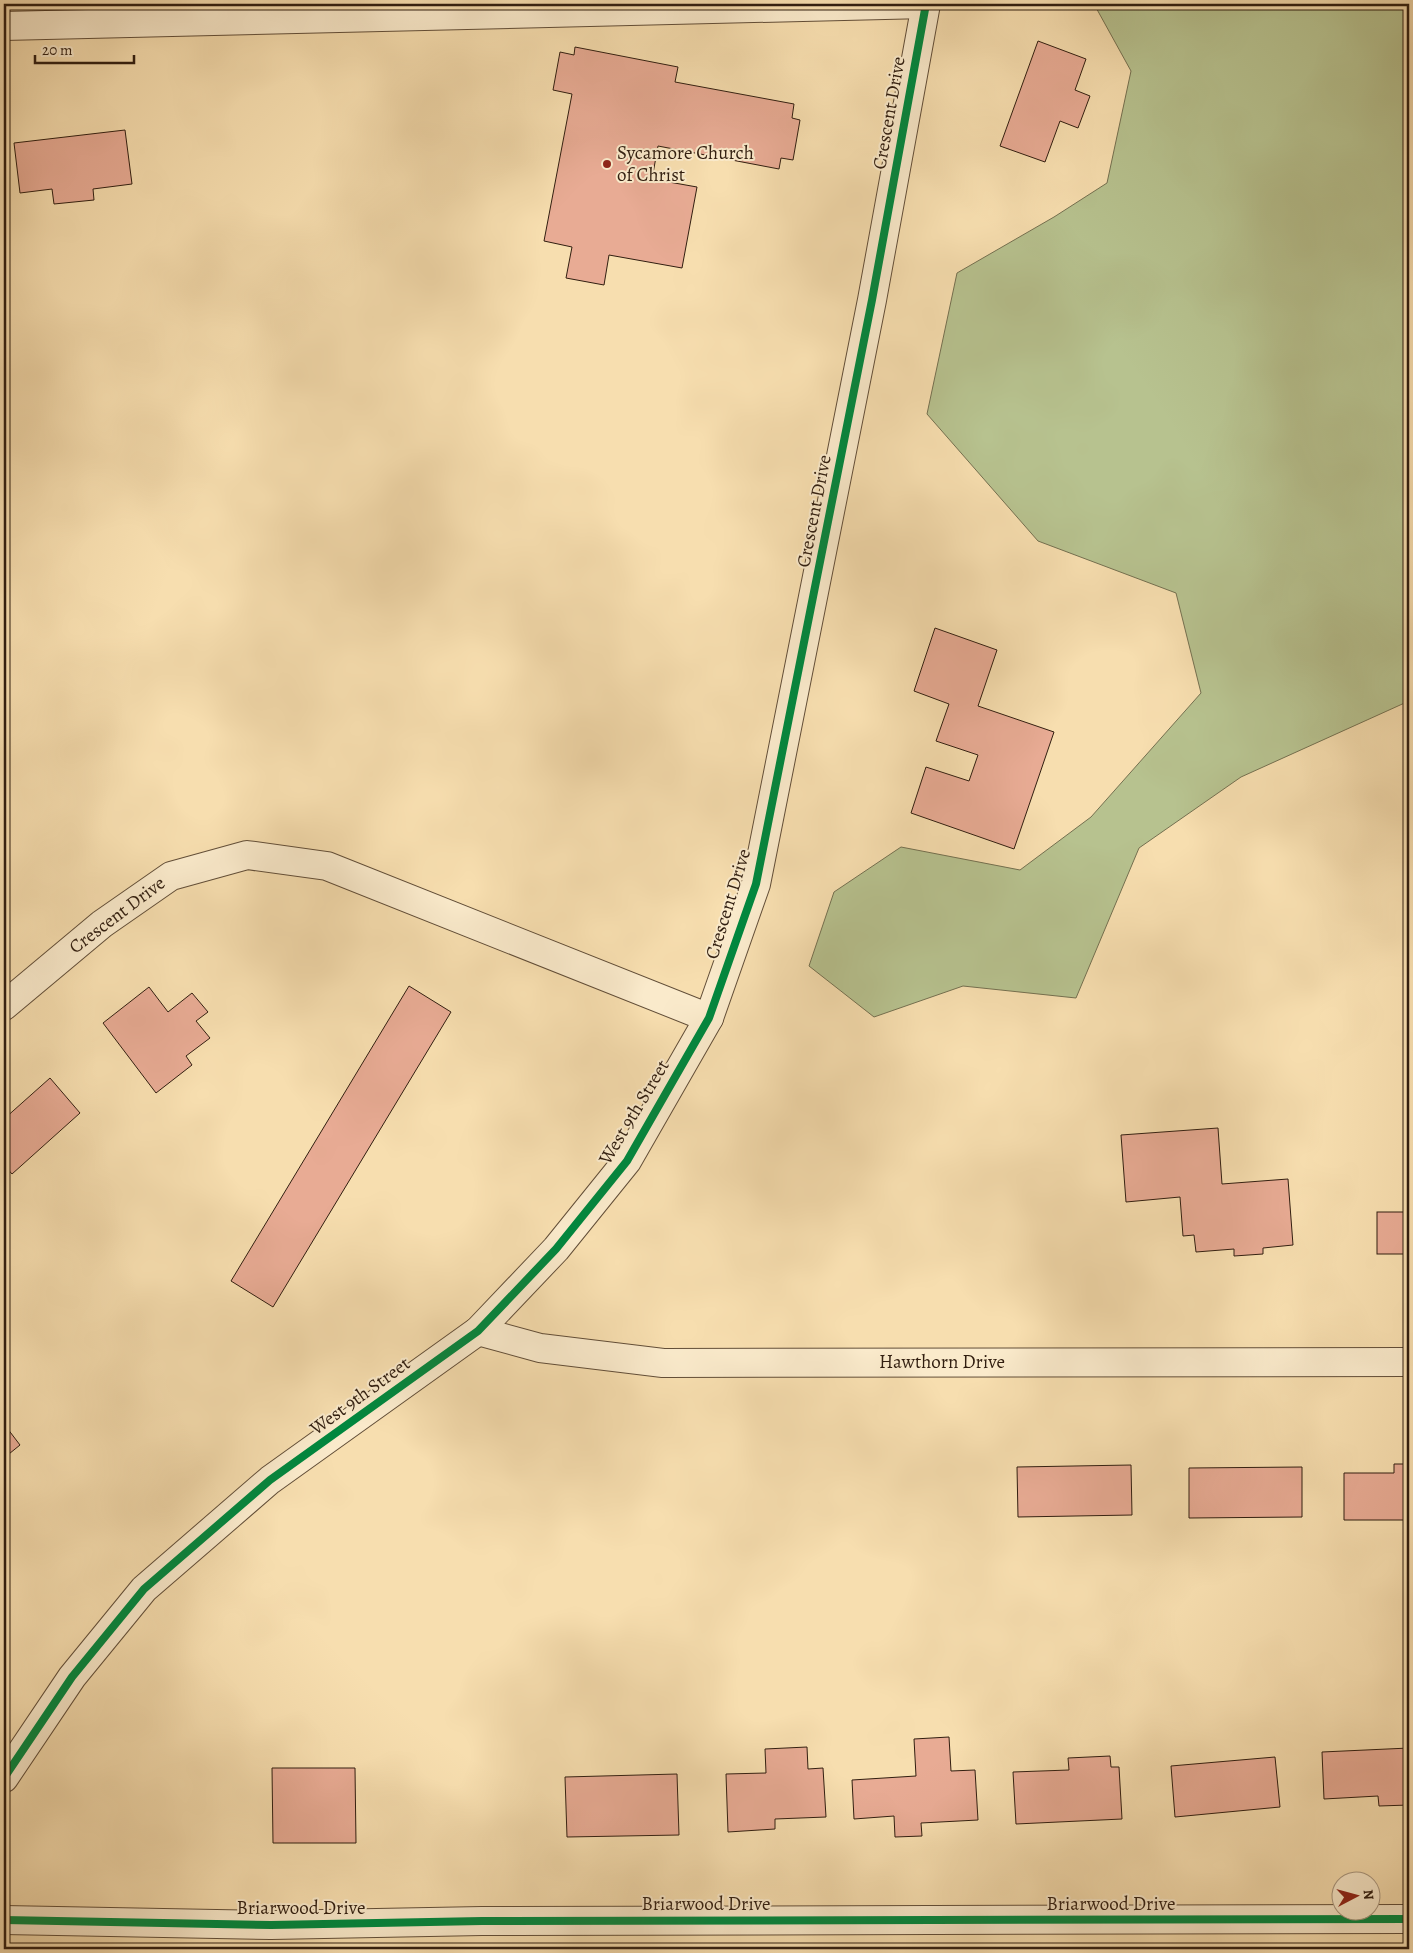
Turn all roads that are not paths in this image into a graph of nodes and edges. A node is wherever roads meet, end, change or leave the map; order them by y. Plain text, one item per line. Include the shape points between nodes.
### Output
1 (926, 4) edge
2 (4, 26) edge
3 (4, 1006) edge
4 (709, 1018) junction
5 (478, 1331) junction
6 (1409, 1362) edge
7 (4, 1778) edge
8 (1409, 1919) edge
9 (4, 1920) edge

1 - 2 street
1 - 4 street, Crescent Drive via 872,300 756,884
3 - 4 street, Crescent Drive via 102,924 171,876 247,855 327,866
4 - 5 street, West 9th Street via 627,1160 556,1249
5 - 6 street, Hawthorn Drive via 540,1348 663,1363
5 - 7 street, West 9th Street via 270,1480 144,1589 72,1677
8 - 9 street, Briarwood Drive via 482,1921 271,1925

